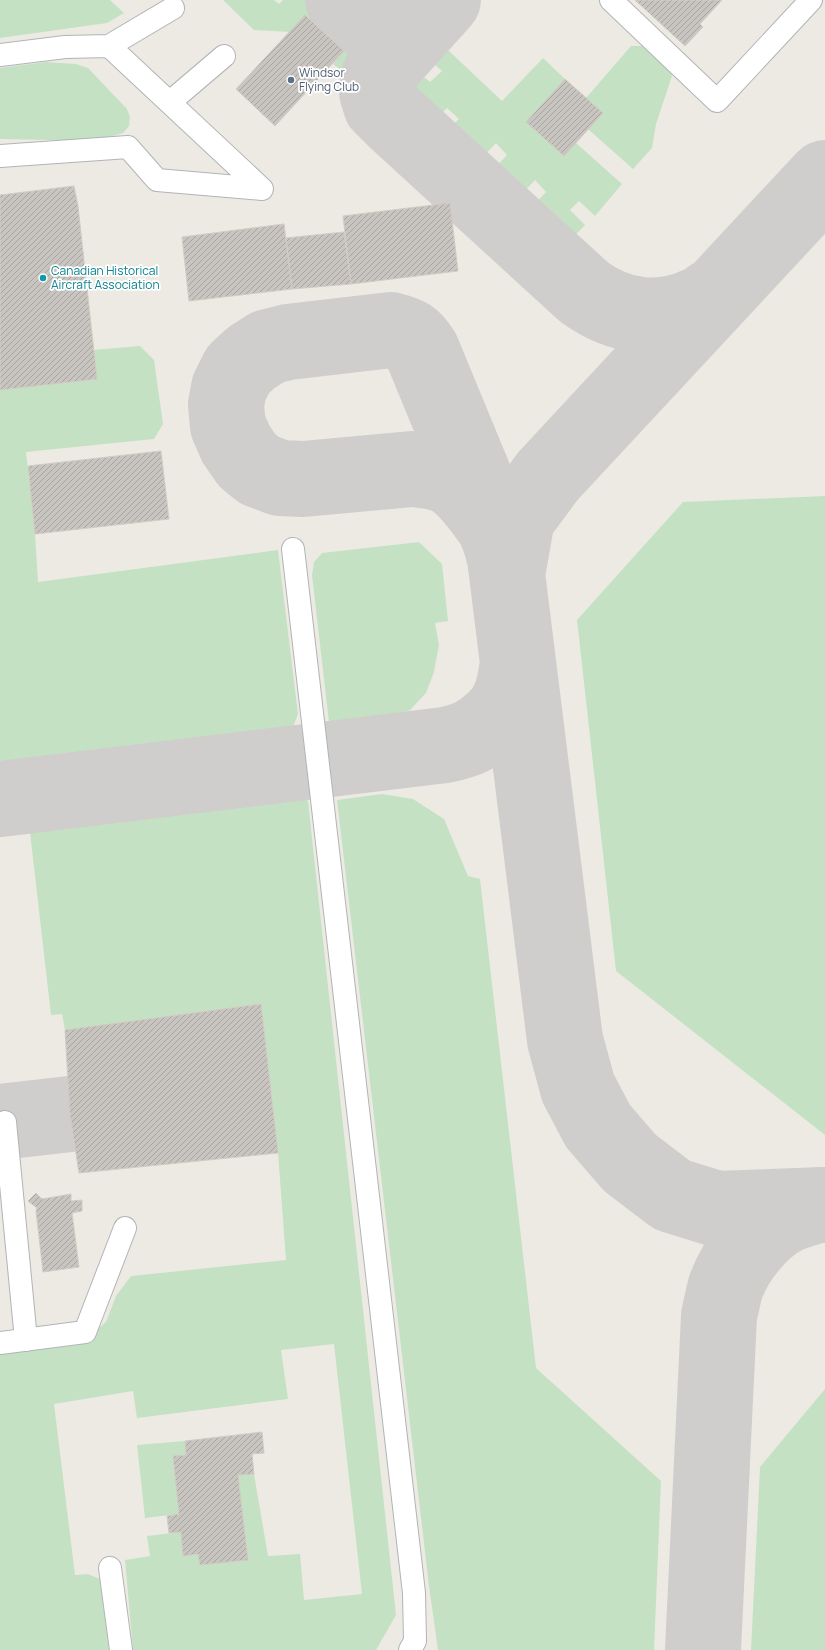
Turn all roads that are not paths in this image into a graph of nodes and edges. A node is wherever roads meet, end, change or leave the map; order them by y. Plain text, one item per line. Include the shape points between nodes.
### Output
1 (611, 0) edge
2 (811, 0) edge
3 (173, 8) dead end
4 (109, 46) junction
5 (0, 55) edge
6 (224, 56) dead end
7 (170, 102) junction
8 (0, 156) edge
9 (293, 549) dead end
10 (5, 1122) dead end
11 (126, 1228) dead end
12 (26, 1340) junction
13 (0, 1343) edge
14 (110, 1568) dead end
15 (121, 1650) edge
16 (410, 1650) edge

1 - 2 street via 718,101
3 - 4 street
4 - 5 street via 65,47
4 - 7 street
6 - 7 street
7 - 8 street via 262,189 157,180 128,147
9 - 16 street via 414,1593 415,1641
10 - 12 street
11 - 12 street via 85,1332
12 - 13 street
14 - 15 street

